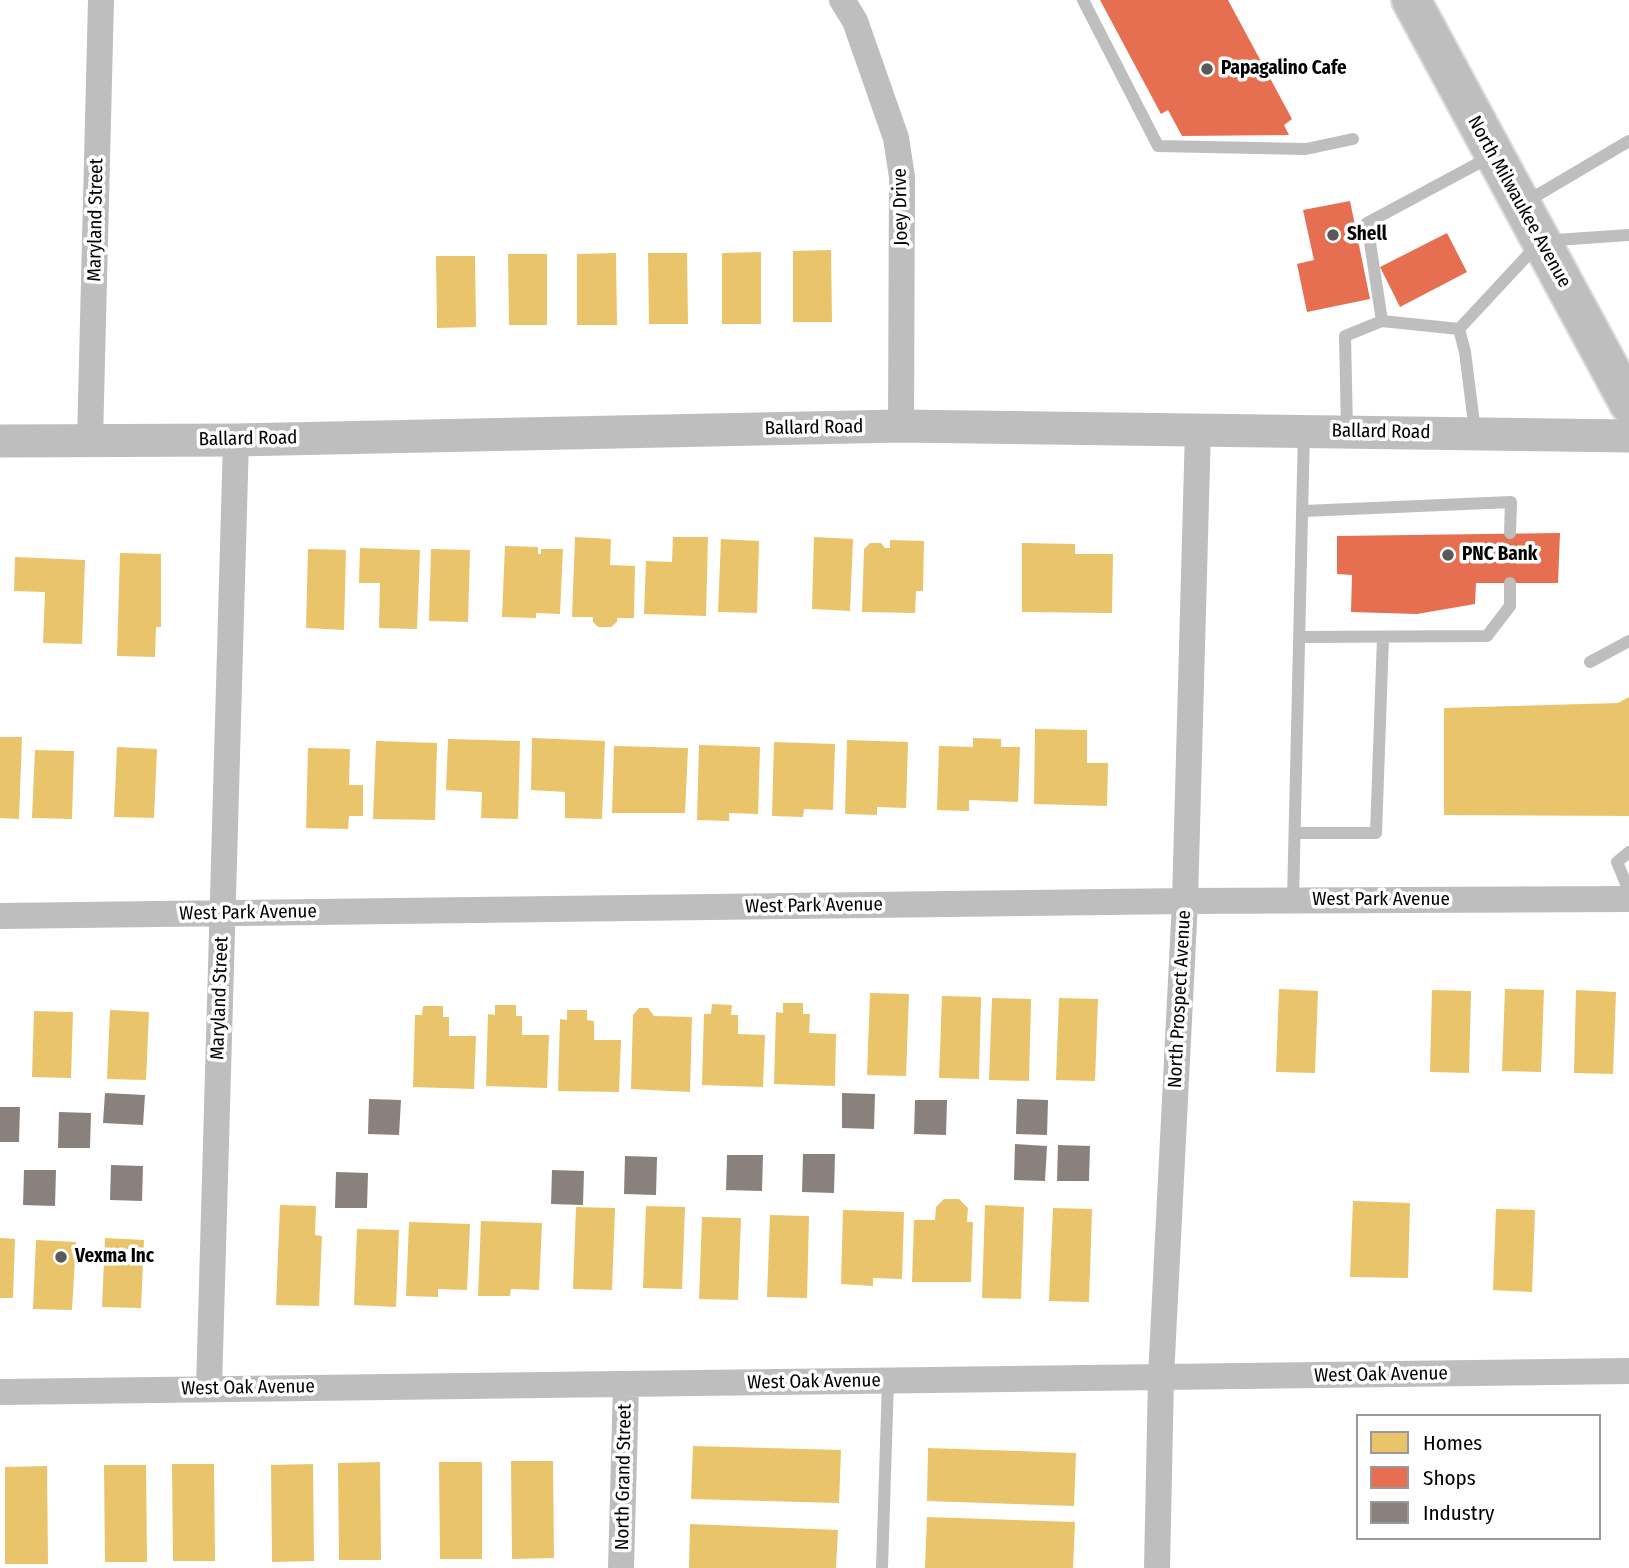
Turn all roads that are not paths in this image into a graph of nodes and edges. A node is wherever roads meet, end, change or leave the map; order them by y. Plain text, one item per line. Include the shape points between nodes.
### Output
1 (101, 0) edge
2 (842, 0) edge
3 (1083, 0) edge
4 (1411, 0) edge
5 (1353, 139) dead end
6 (1629, 141) edge
7 (1494, 155) junction
8 (1521, 205) junction
9 (1629, 235) edge
10 (1541, 241) junction
11 (1382, 321) junction
12 (1459, 329) junction
13 (1629, 404) edge
14 (901, 426) junction
15 (1198, 429) junction
16 (1304, 431) junction
17 (1347, 432) junction
18 (1476, 435) junction
19 (1629, 436) edge
20 (236, 440) junction
21 (0, 441) edge
22 (90, 441) junction
23 (1304, 511) junction
24 (1510, 533) dead end
25 (1510, 583) dead end
26 (1300, 637) junction
27 (1382, 637) junction
28 (1629, 641) edge
29 (1590, 662) dead end
30 (1295, 833) junction
31 (1629, 852) edge
32 (1629, 891) edge
33 (1629, 899) edge
34 (1293, 900) junction
35 (1185, 901) junction
36 (223, 913) junction
37 (0, 916) edge
38 (1629, 1371) edge
39 (1161, 1377) junction
40 (888, 1381) junction
41 (626, 1385) junction
42 (209, 1388) junction
43 (0, 1392) edge
44 (621, 1568) edge
45 (882, 1568) edge
46 (1157, 1568) edge

1 - 22 street, Maryland Street
2 - 14 street, Joey Drive via 855,21 896,138 902,177
3 - 5 lane via 1158,146 1306,149
4 - 7 main road, North Milwaukee Avenue
6 - 8 lane
7 - 8 main road, North Milwaukee Avenue
7 - 11 lane via 1367,223
8 - 10 main road, North Milwaukee Avenue
9 - 10 lane
10 - 12 lane
10 - 13 main road, North Milwaukee Avenue
11 - 12 lane
11 - 17 lane via 1345,335
12 - 18 lane
14 - 15 street, Ballard Road
14 - 20 street, Ballard Road
15 - 16 street, Ballard Road
15 - 35 street, North Prospect Avenue
16 - 17 street, Ballard Road
16 - 23 lane
17 - 18 street, Ballard Road
18 - 19 street, Ballard Road
20 - 22 street, Ballard Road
20 - 36 street, Maryland Street
21 - 22 street, Ballard Road
23 - 24 lane via 1511,502
23 - 26 lane
25 - 27 lane via 1510,606 1487,636
26 - 27 lane
26 - 30 lane
27 - 30 lane via 1376,833
28 - 29 lane
30 - 34 lane
31 - 32 lane via 1617,862
33 - 34 street, West Park Avenue
34 - 35 street, West Park Avenue
35 - 36 street, West Park Avenue
35 - 39 street, North Prospect Avenue
36 - 37 street, West Park Avenue
36 - 42 street, Maryland Street
38 - 39 street, West Oak Avenue
39 - 40 street, West Oak Avenue
39 - 46 street, North Prospect Avenue
40 - 41 street, West Oak Avenue
40 - 45 lane
41 - 42 street, West Oak Avenue
41 - 44 street, North Grand Street
42 - 43 street, West Oak Avenue

